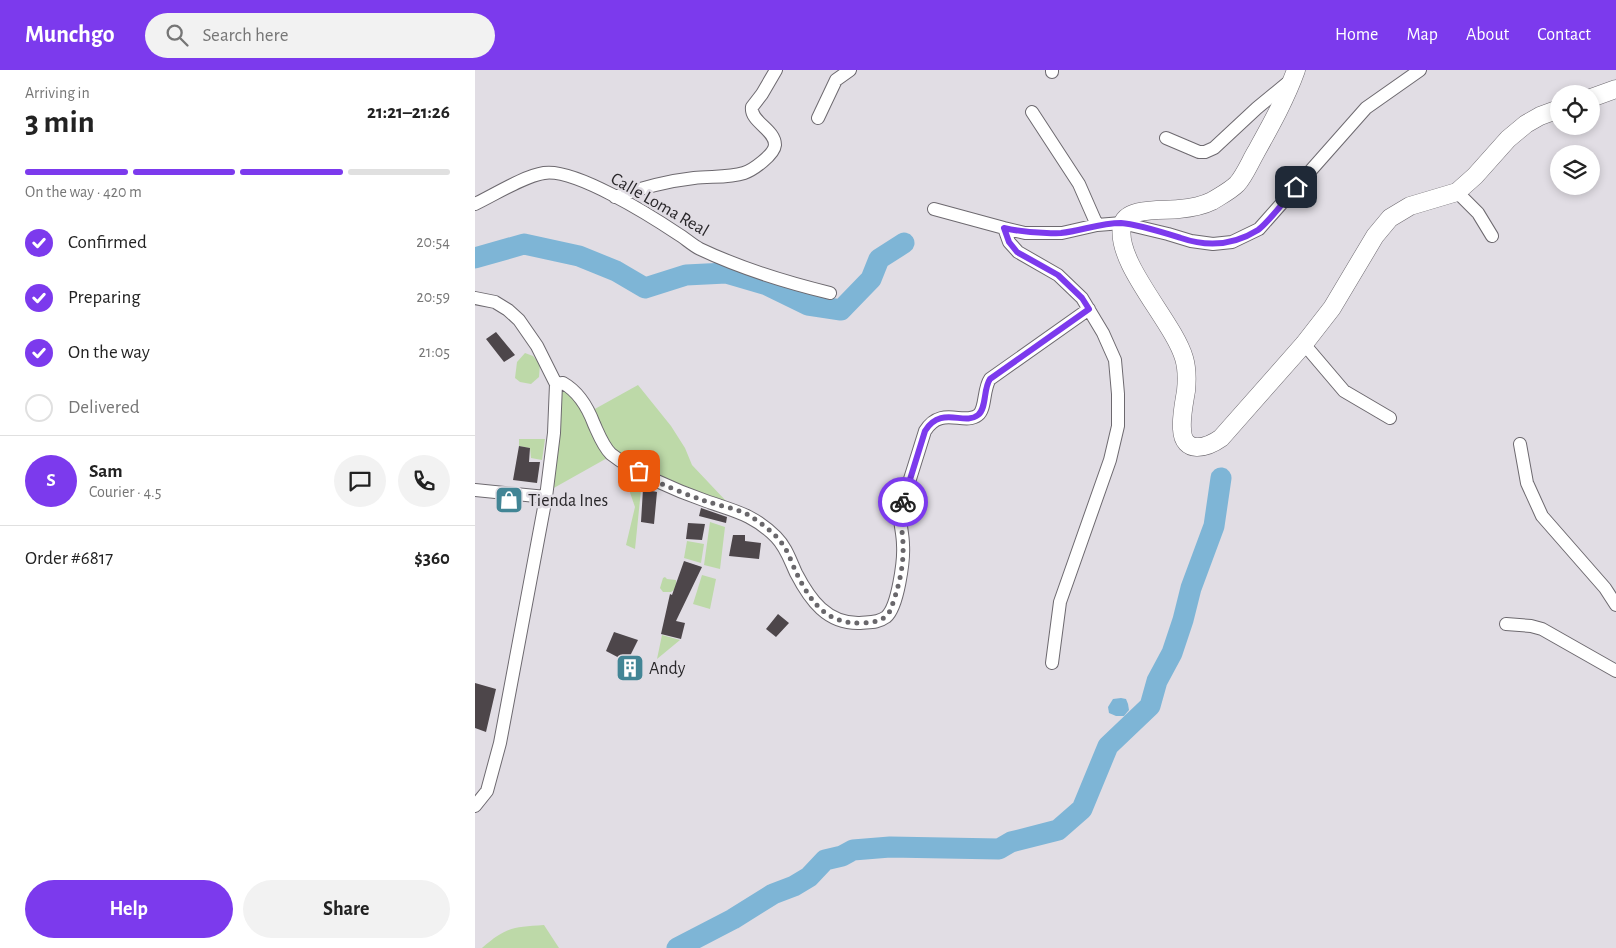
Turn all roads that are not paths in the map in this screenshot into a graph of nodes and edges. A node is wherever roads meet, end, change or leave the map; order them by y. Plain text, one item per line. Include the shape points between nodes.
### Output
1 (776, 70) edge
2 (851, 70) edge
3 (1420, 70) edge
4 (1294, 74) edge
5 (1616, 89) edge
6 (1600, 95) edge
7 (1032, 112) dead end
8 (1550, 112) edge
9 (818, 118) dead end
10 (1167, 138) dead end
11 (1457, 192) junction
12 (615, 197) junction
13 (475, 204) edge
14 (934, 209) dead end
15 (1122, 223) junction
16 (1097, 225) junction
17 (1004, 228) junction
18 (1492, 236) dead end
19 (830, 293) dead end
20 (475, 298) edge
21 (1089, 309) junction
22 (1304, 344) junction
23 (556, 384) junction
24 (1390, 418) dead end
25 (1520, 444) dead end
26 (475, 490) edge
27 (546, 497) junction
28 (1616, 605) edge
29 (1506, 624) dead end
30 (1052, 664) dead end
31 (1616, 671) edge
32 (475, 806) edge

1 - 12 street via 752,107 752,114 772,136 775,145 758,166 745,173 650,186
2 - 9 street via 837,80
3 - 15 street via 1366,108 1259,230 1232,242 1213,244
4 - 10 street via 1214,148 1199,152
4 - 15 main road via 1265,136 1237,184 1209,202 1194,207 1141,212 1129,215
5 - 6 main road
7 - 16 street via 1079,184
8 - 11 main road via 1526,124 1508,139
11 - 18 street via 1477,213
11 - 22 main road via 1409,206 1390,218 1375,236 1332,308
12 - 13 street, Calle Loma Real via 558,172 529,177
12 - 19 street, Calle Loma Real via 698,248 757,272
14 - 17 street
15 - 16 street
15 - 22 main road via 1127,256 1184,358 1187,380 1181,427 1182,436 1193,446 1211,446 1221,438
16 - 17 street via 1062,233
17 - 21 street via 1017,252 1058,275
20 - 23 street via 495,302 519,320 537,346
21 - 23 street via 990,379 979,415 934,420 925,431 899,517 902,570 887,616 878,621 843,622 829,616 813,600 775,535 751,517 649,478 610,453 600,440 580,398 570,387
21 - 30 street via 1115,360 1118,426 1110,460 1060,602
22 - 24 street via 1344,391
23 - 27 street
25 - 28 street via 1527,483 1542,516
26 - 27 street
27 - 32 street via 500,744 487,791
29 - 31 street via 1542,630

